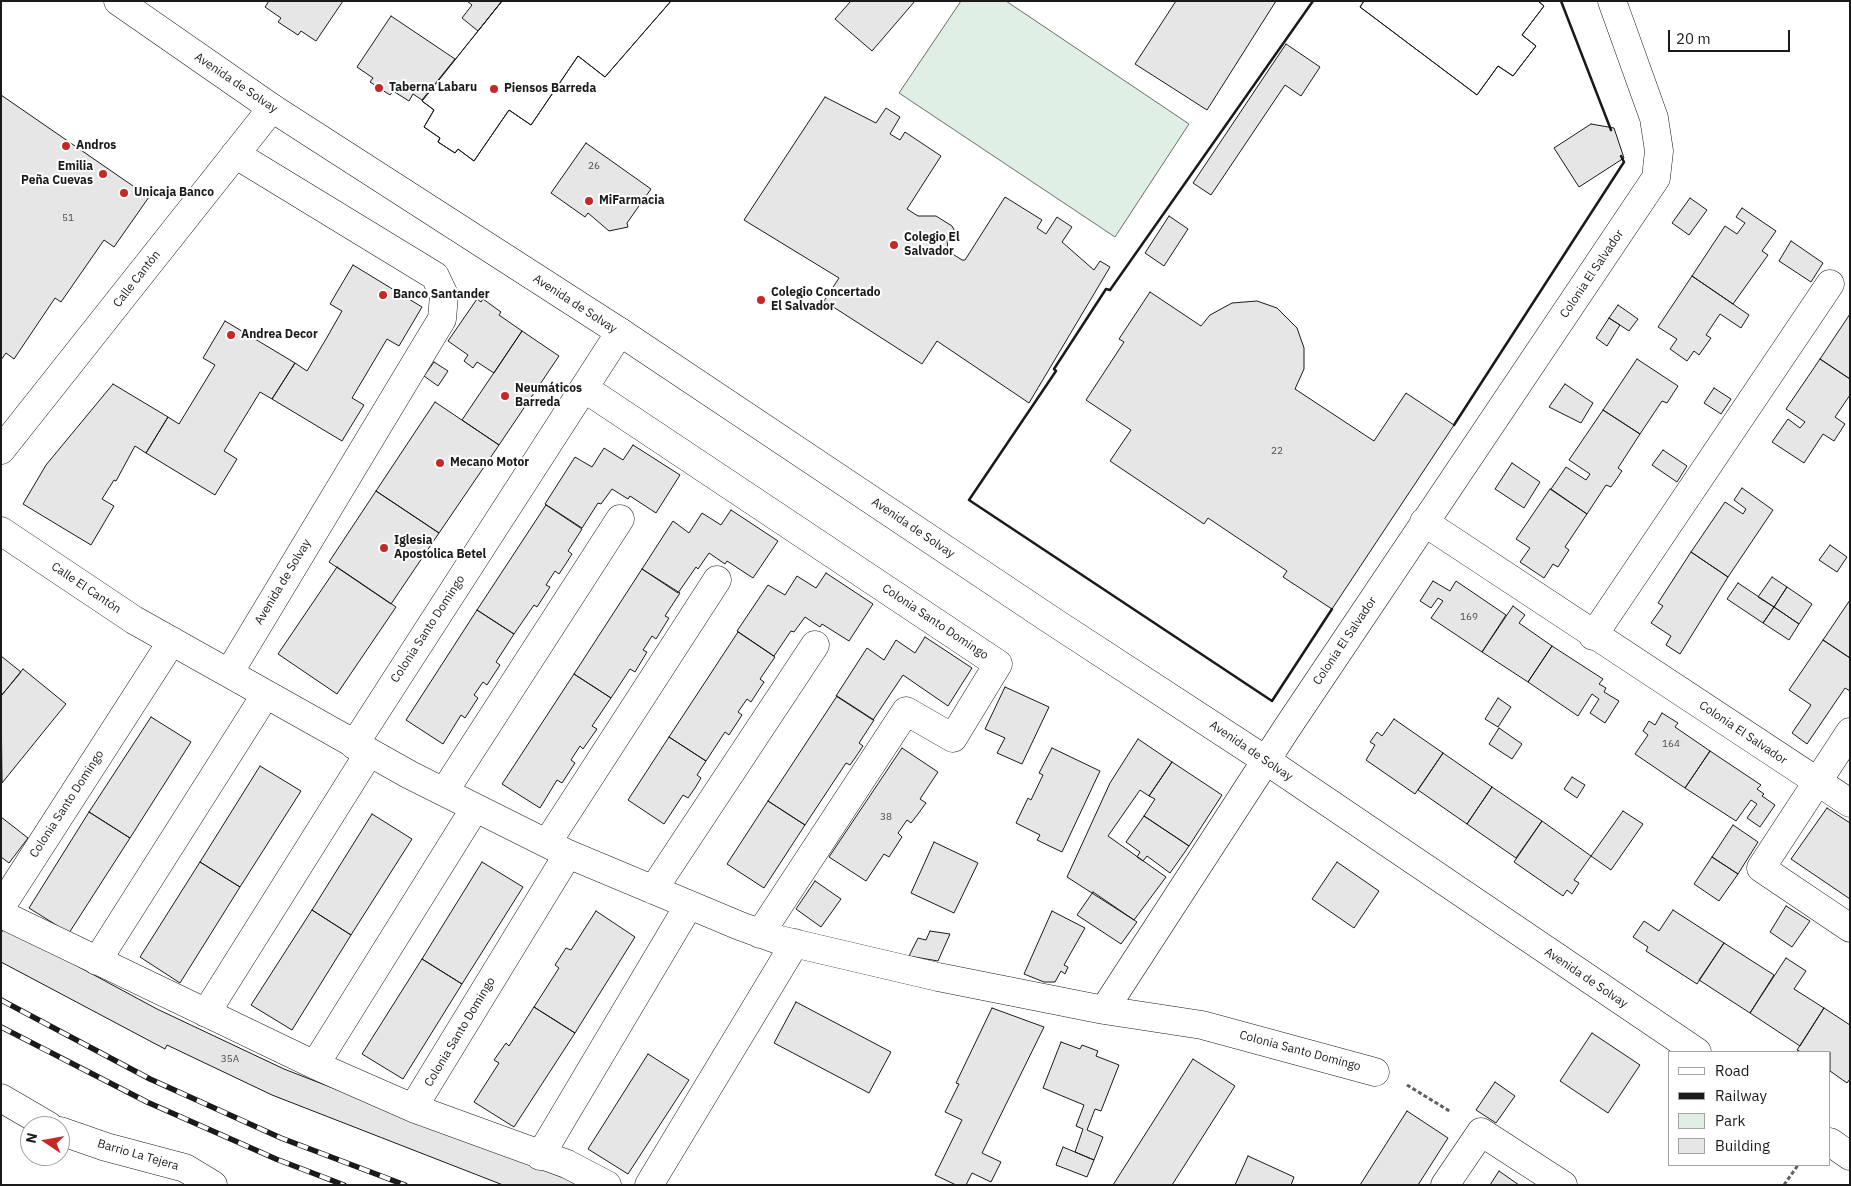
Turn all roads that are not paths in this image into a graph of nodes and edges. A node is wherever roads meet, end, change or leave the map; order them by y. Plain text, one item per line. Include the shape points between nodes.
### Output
1 (1612, 1) edge
2 (124, 3) edge
3 (272, 108) junction
4 (236, 154) junction
5 (1830, 284) dead end
6 (620, 332) junction
7 (584, 388) junction
8 (1, 450) edge
9 (620, 519) dead end
10 (1424, 522) junction
11 (1, 531) edge
12 (717, 580) dead end
13 (1593, 636) junction
14 (172, 641) junction
15 (815, 644) dead end
16 (229, 673) junction
17 (266, 694) junction
18 (1850, 732) edge
19 (362, 749) junction
20 (1267, 761) junction
21 (1816, 782) junction
22 (444, 792) junction
23 (1850, 803) edge
24 (475, 808) junction
25 (558, 849) junction
26 (653, 890) junction
27 (689, 906) junction
28 (1, 907) edge
29 (1, 914) edge
30 (1850, 928) edge
31 (760, 934) junction
32 (795, 943) junction
33 (97, 961) junction
34 (1104, 1010) junction
35 (206, 1012) junction
36 (1696, 1051) edge
37 (315, 1065) junction
38 (1375, 1072) road end
39 (1, 1098) edge
40 (413, 1108) junction
41 (32, 1116) edge
42 (70, 1135) edge
43 (1831, 1143) edge
44 (540, 1156) junction
45 (1850, 1156) edge
46 (213, 1185) edge
47 (607, 1185) edge
48 (649, 1185) edge
49 (1445, 1185) edge
50 (1563, 1185) edge

1 - 10 main road, Colonia El Salvador via 1654,118 1659,151 1656,178
2 - 3 main road, Avenida de Solvay
3 - 4 main road, Calle Cantón
3 - 6 main road, Avenida de Solvay
4 - 8 main road, Calle Cantón
4 - 16 main road, Avenida de Solvay via 435,276 444,295 442,319
5 - 13 main road
6 - 7 main road, Colonia Santo Domingo
6 - 20 main road, Avenida de Solvay
7 - 19 main road, Colonia Santo Domingo
7 - 31 main road, Colonia Santo Domingo via 998,664 953,738 906,711
9 - 22 main road
10 - 13 main road, Colonia El Salvador
10 - 20 main road, Colonia El Salvador
11 - 14 main road, Calle El Cantón via 134,620
12 - 25 main road, Colonia Santo Domingo
13 - 21 main road, Colonia El Salvador
14 - 16 main road, Colonia Santo Domingo
14 - 28 main road, Colonia Santo Domingo
15 - 26 main road
16 - 17 main road, Colonia Santo Domingo
17 - 19 main road, Colonia Santo Domingo
17 - 33 main road
18 - 21 main road
19 - 22 main road, Colonia Santo Domingo
19 - 35 main road, Colonia Santo Domingo
20 - 34 main road
20 - 36 main road, Avenida de Solvay
21 - 23 main road, Colonia El Salvador
21 - 30 main road via 1761,868
22 - 24 main road, Colonia Santo Domingo
24 - 25 main road, Colonia Santo Domingo
24 - 37 main road
25 - 26 main road, Colonia Santo Domingo
25 - 40 main road, Colonia Santo Domingo
26 - 27 main road, Colonia Santo Domingo
27 - 31 main road, Colonia Santo Domingo
27 - 44 main road
29 - 33 main road
31 - 32 main road, Colonia Santo Domingo
32 - 34 main road, Colonia Santo Domingo via 938,977
32 - 48 main road
33 - 35 main road
34 - 38 main road, Colonia Santo Domingo via 1202,1025
35 - 37 main road
37 - 40 main road
39 - 41 main road
40 - 44 main road
42 - 46 main road, Barrio La Tejera via 106,1148 185,1168
43 - 45 main road
44 - 47 main road via 568,1164
49 - 50 main road via 1481,1132

